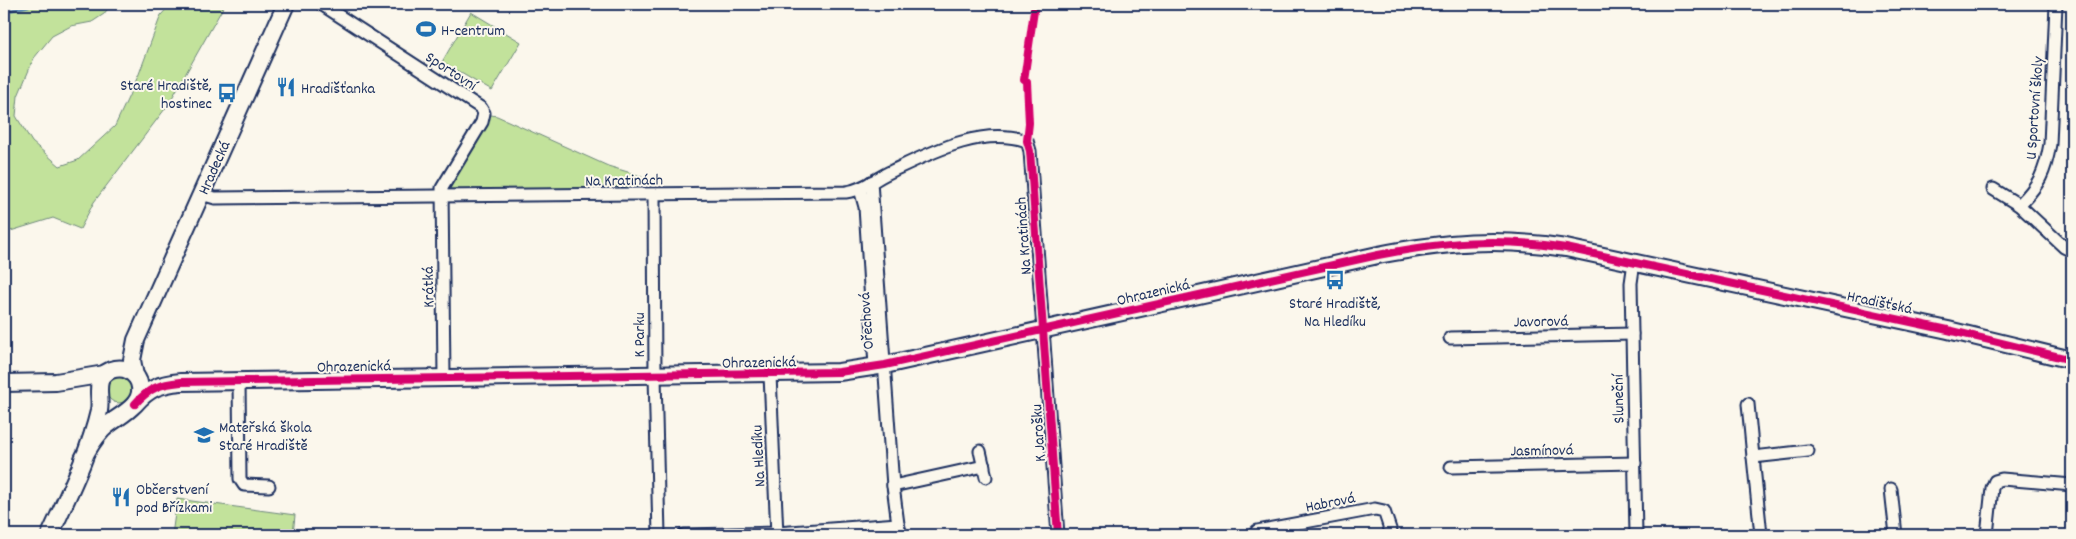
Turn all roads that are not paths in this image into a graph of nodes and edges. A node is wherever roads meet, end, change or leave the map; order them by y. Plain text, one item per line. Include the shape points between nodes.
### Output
1 (286, 4) edge
2 (321, 4) edge
3 (2056, 4) edge
4 (871, 182) junction
5 (860, 189) junction
6 (1993, 189) dead end
7 (201, 194) junction
8 (654, 195) junction
9 (441, 197) junction
10 (2019, 205) junction
11 (2072, 251) edge
12 (1634, 262) junction
13 (140, 330) junction
14 (1043, 330) junction
15 (1632, 334) junction
16 (1450, 338) dead end
17 (2072, 360) edge
18 (880, 366) junction
19 (109, 372) junction
20 (770, 375) junction
21 (655, 376) junction
22 (136, 377) junction
23 (444, 378) junction
24 (239, 380) junction
25 (56, 382) junction
26 (181, 382) junction
27 (4, 386) edge
28 (99, 396) junction
29 (1748, 404) dead end
30 (133, 406) junction
31 (980, 451) dead end
32 (1808, 451) dead end
33 (1753, 457) junction
34 (83, 459) junction
35 (1634, 463) junction
36 (1451, 467) dead end
37 (2072, 485) edge
38 (269, 486) dead end
39 (893, 486) junction
40 (1891, 489) dead end
41 (900, 530) edge
42 (1257, 531) dead end
43 (777, 534) edge
44 (50, 535) edge
45 (659, 535) edge
46 (684, 535) edge
47 (1058, 535) edge
48 (1392, 535) edge
49 (1636, 535) edge
50 (1761, 535) edge
51 (1896, 535) edge
52 (1987, 535) edge

1 - 7 street, Hradecká
2 - 9 street, Sportovní via 483,111 482,122 444,181
3 - 10 street, U Sportovní školy via 2047,163 2040,182
4 - 5 street, Na Kratinách
4 - 14 street, Na Kratinách via 975,138 1027,141
4 - 18 street, Ořechová
5 - 8 street, Na Kratinách via 846,192
5 - 18 street, Ořechová via 865,207
6 - 10 street
7 - 9 street, Na Kratinách via 215,198
7 - 13 street, Hradecká
8 - 9 street, Na Kratinách
8 - 21 street, K Parku
9 - 23 street, Krátká
10 - 11 street
12 - 14 street, Ohrazenická via 1511,240 1454,243 1378,255
12 - 15 street, Sluneční
12 - 17 street, Hradišťská
13 - 19 street, Hradecká via 126,354
13 - 22 street, Hradecká via 133,352
14 - 18 street, Ohrazenická
14 - 47 street, K Jarošku
15 - 16 street, Javorová
15 - 35 street, Sluneční
18 - 20 street, Ohrazenická via 830,373
18 - 39 street, Ořechová
19 - 22 street via 122,369
19 - 25 street
19 - 28 street via 99,383
20 - 21 street, Ohrazenická
20 - 43 street, Na Hledíku
21 - 23 street, Ohrazenická
21 - 45 street, K Parku
22 - 26 street, Ohrazenická
22 - 30 street via 140,392
23 - 24 street, Ohrazenická
24 - 26 street, Ohrazenická
24 - 38 street via 240,479 244,485
25 - 27 street
25 - 28 street via 88,386
26 - 30 street, Ohrazenická via 157,385
28 - 30 street via 104,405 115,411
28 - 34 street via 99,411
29 - 33 street
30 - 34 street, Ohrazenická via 101,431
31 - 39 street via 985,472
32 - 33 street
33 - 50 street
34 - 44 street
35 - 36 street, Jasmínová
35 - 49 street, Sluneční
37 - 52 street via 1995,481
39 - 41 street, Ořechová
40 - 51 street
41 - 43 street, Ořechová
42 - 48 street, Habrová via 1380,509 1387,516
43 - 46 street, Ořechová

